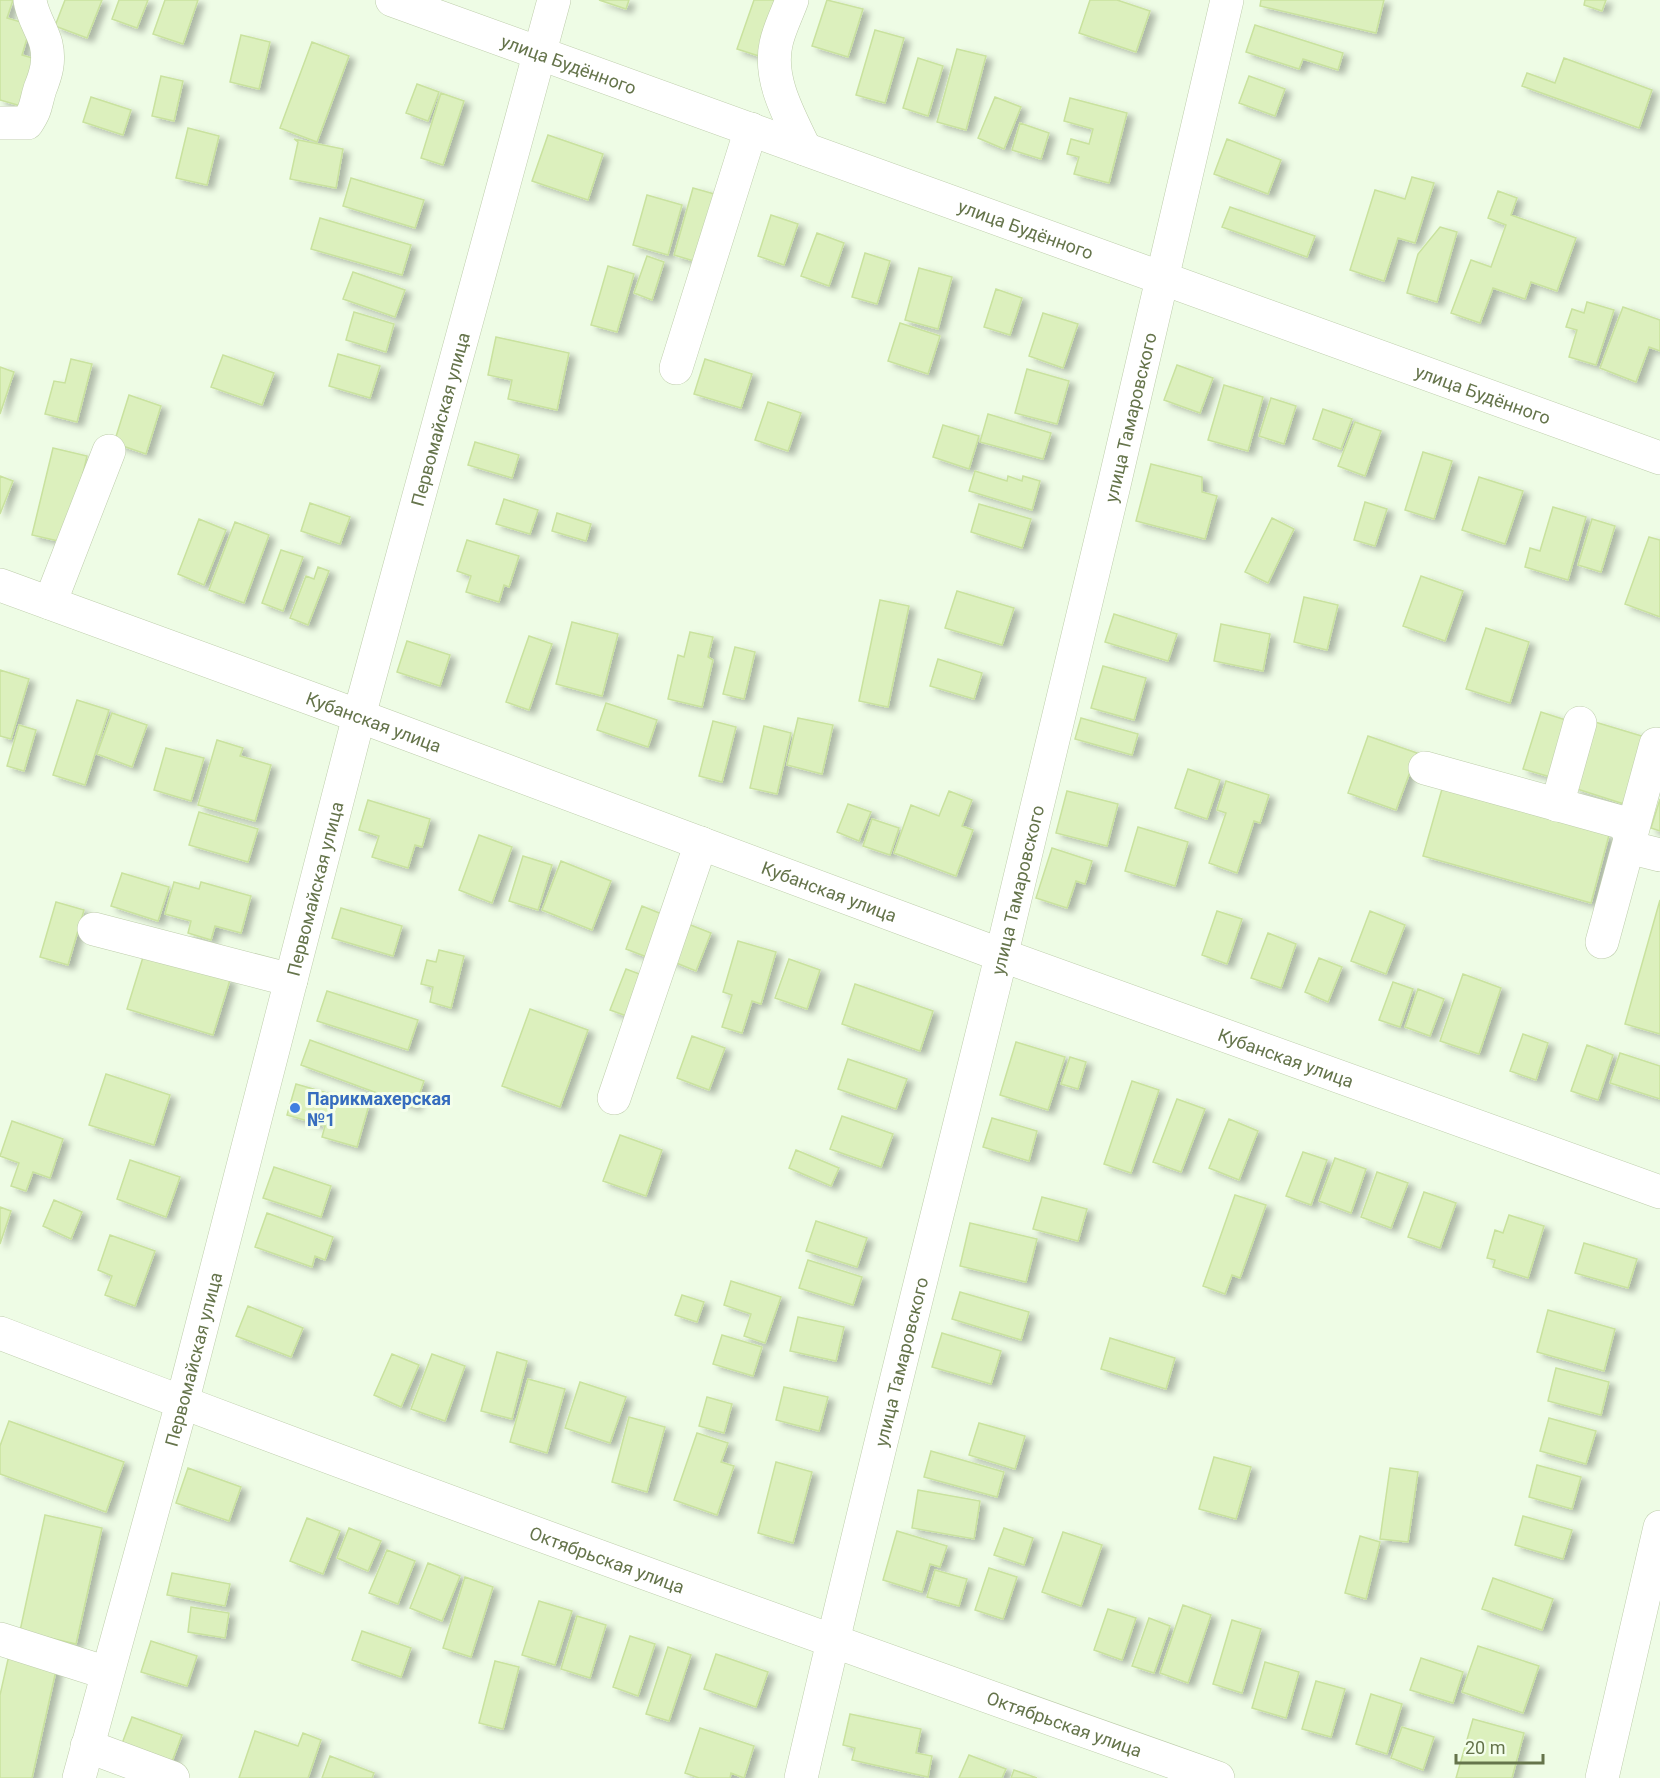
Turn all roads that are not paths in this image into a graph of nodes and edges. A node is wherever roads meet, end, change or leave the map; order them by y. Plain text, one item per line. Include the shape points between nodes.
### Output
1 (30, 0) edge
2 (392, 0) edge
3 (554, 0) edge
4 (792, 0) edge
5 (1227, 0) edge
6 (541, 54) junction
7 (0, 123) edge
8 (751, 129) junction
9 (805, 149) junction
10 (1164, 278) junction
11 (676, 368) dead end
12 (109, 451) dead end
13 (1660, 458) edge
14 (0, 585) edge
15 (50, 603) junction
16 (359, 716) junction
17 (1580, 723) dead end
18 (1656, 744) dead end
19 (1425, 768) dead end
20 (1557, 805) junction
21 (1630, 837) junction
22 (700, 843) junction
23 (1660, 855) edge
24 (93, 929) dead end
25 (1602, 942) dead end
26 (1001, 955) junction
27 (291, 980) junction
28 (614, 1098) dead end
29 (1660, 1192) edge
30 (0, 1333) edge
31 (182, 1403) junction
32 (1660, 1527) edge
33 (0, 1639) edge
34 (832, 1642) junction
35 (107, 1673) junction
36 (87, 1746) junction
37 (79, 1778) edge
38 (173, 1778) edge
39 (801, 1778) edge
40 (1218, 1778) edge
41 (1602, 1778) edge

1 - 7 street via 46,43 46,77 37,107 27,123
2 - 6 street, улица Будённого
3 - 6 street, Первомайская улица
4 - 9 street via 776,43 774,66 785,107
5 - 10 street, улица Тамаровского
6 - 8 street, улица Будённого
6 - 16 street, Первомайская улица
8 - 9 street, улица Будённого
8 - 11 street
9 - 10 street, улица Будённого
10 - 13 street, улица Будённого
10 - 26 street, улица Тамаровского
12 - 15 street
14 - 15 street, Кубанская улица
15 - 16 street, Кубанская улица
16 - 22 street, Кубанская улица
16 - 27 street, Первомайская улица
17 - 20 street
18 - 21 street
19 - 20 street
20 - 21 street via 1624,823
21 - 23 street via 1636,849
21 - 25 street
22 - 26 street, Кубанская улица
22 - 28 street
24 - 27 street
26 - 29 street, Кубанская улица
26 - 34 street, улица Тамаровского
27 - 31 street, Первомайская улица
30 - 31 street, Октябрьская улица
31 - 34 street, Октябрьская улица
31 - 35 street, Первомайская улица
32 - 41 street
33 - 35 street
34 - 39 street, улица Тамаровского
34 - 40 street, Октябрьская улица
35 - 36 street, Первомайская улица
36 - 37 street, Первомайская улица
36 - 38 street

